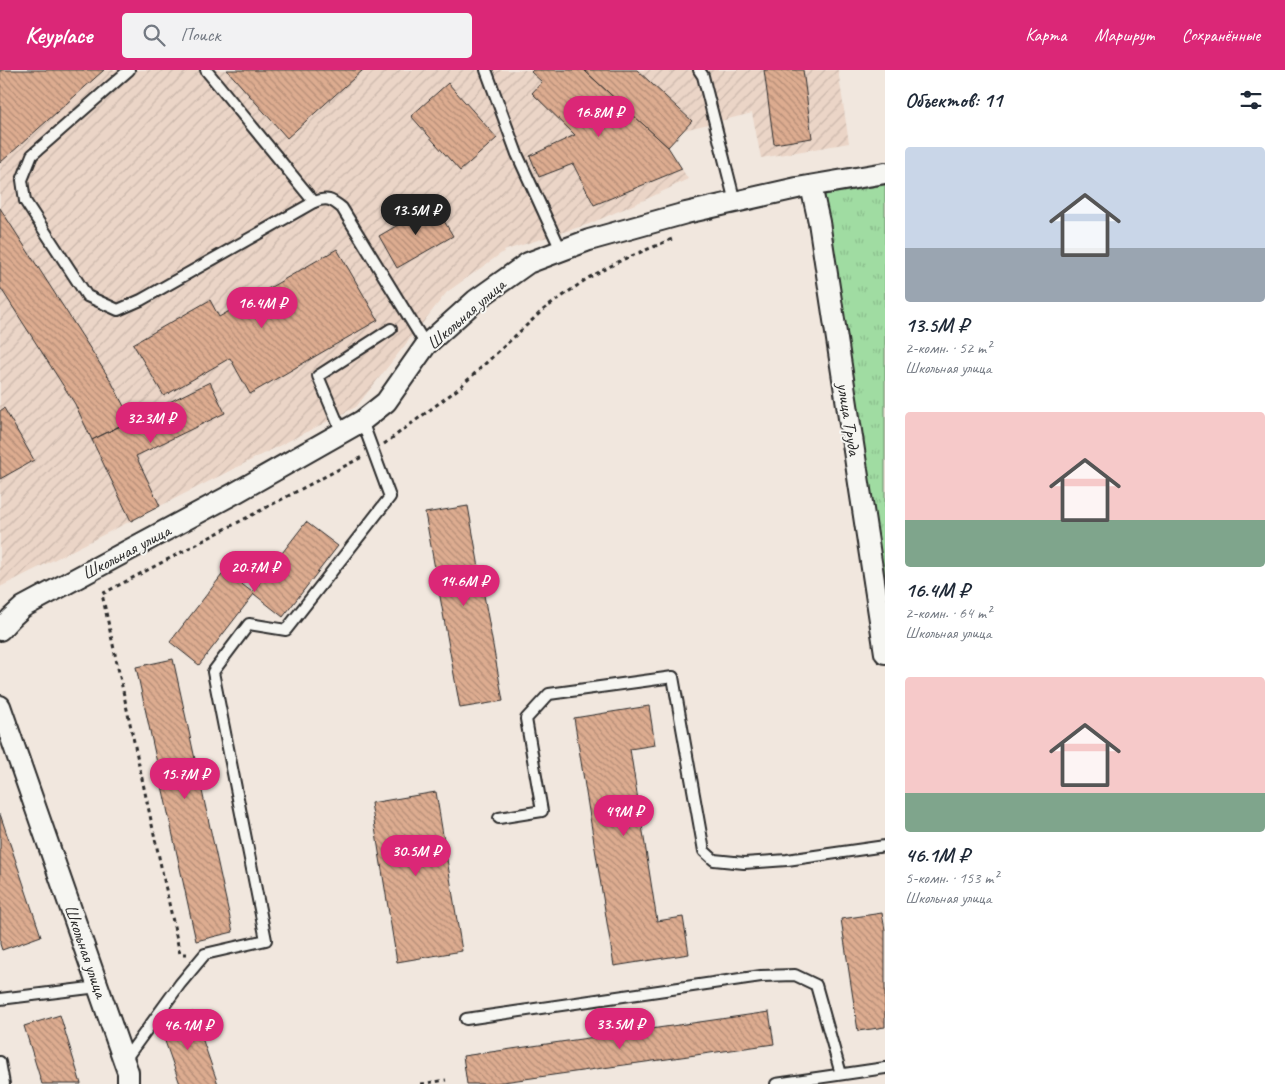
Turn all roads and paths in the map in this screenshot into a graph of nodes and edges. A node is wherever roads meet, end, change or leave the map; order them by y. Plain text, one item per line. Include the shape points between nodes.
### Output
1 (129, 70) edge
2 (206, 70) edge
3 (486, 70) edge
4 (699, 70) edge
5 (885, 172) edge
6 (811, 186) junction
7 (314, 202) junction
8 (735, 202) junction
9 (679, 236) dead end
10 (561, 250) junction
11 (391, 329) dead end
12 (426, 345) junction
13 (362, 421) junction
14 (342, 433) junction
15 (373, 451) junction
16 (0, 630) edge
17 (885, 653) edge
18 (0, 706) edge
19 (499, 818) dead end
20 (885, 846) edge
21 (205, 954) junction
22 (98, 987) junction
23 (0, 1000) edge
24 (466, 1019) dead end
25 (124, 1061) junction
26 (0, 1062) edge
27 (885, 1068) edge
28 (841, 1074) junction
29 (446, 1080) dead end
30 (4, 1084) edge
31 (128, 1084) edge
32 (421, 1084) edge
33 (776, 1084) edge

1 - 7 lane via 32,155 22,180 25,201 87,296 118,310
2 - 7 lane
3 - 10 lane via 517,154
4 - 8 lane
5 - 6 street, Школьная улица
6 - 8 street, Школьная улица
6 - 17 street, улица Труда
7 - 12 lane via 333,200 342,208
8 - 10 street, Школьная улица via 598,237
9 - 15 path via 622,260 573,288 543,310 458,388
10 - 12 street, Школьная улица via 520,268 476,300
11 - 14 lane via 318,376
12 - 13 street, Школьная улица via 386,402
13 - 14 street, Школьная улица
13 - 15 lane
14 - 16 street, Школьная улица via 24,607
15 - 21 lane via 390,497 286,630 249,624 213,672 266,940
15 - 21 path via 102,594 180,954
18 - 22 street, Школьная улица
19 - 20 lane via 542,811 526,719 549,694 673,677 704,851 714,860 744,863 788,860
21 - 25 lane
22 - 23 lane
22 - 25 street, Школьная улица
24 - 28 lane via 762,976 795,975 816,986
25 - 31 street, Школьная улица
26 - 30 lane
27 - 28 lane
28 - 33 lane
29 - 32 path

